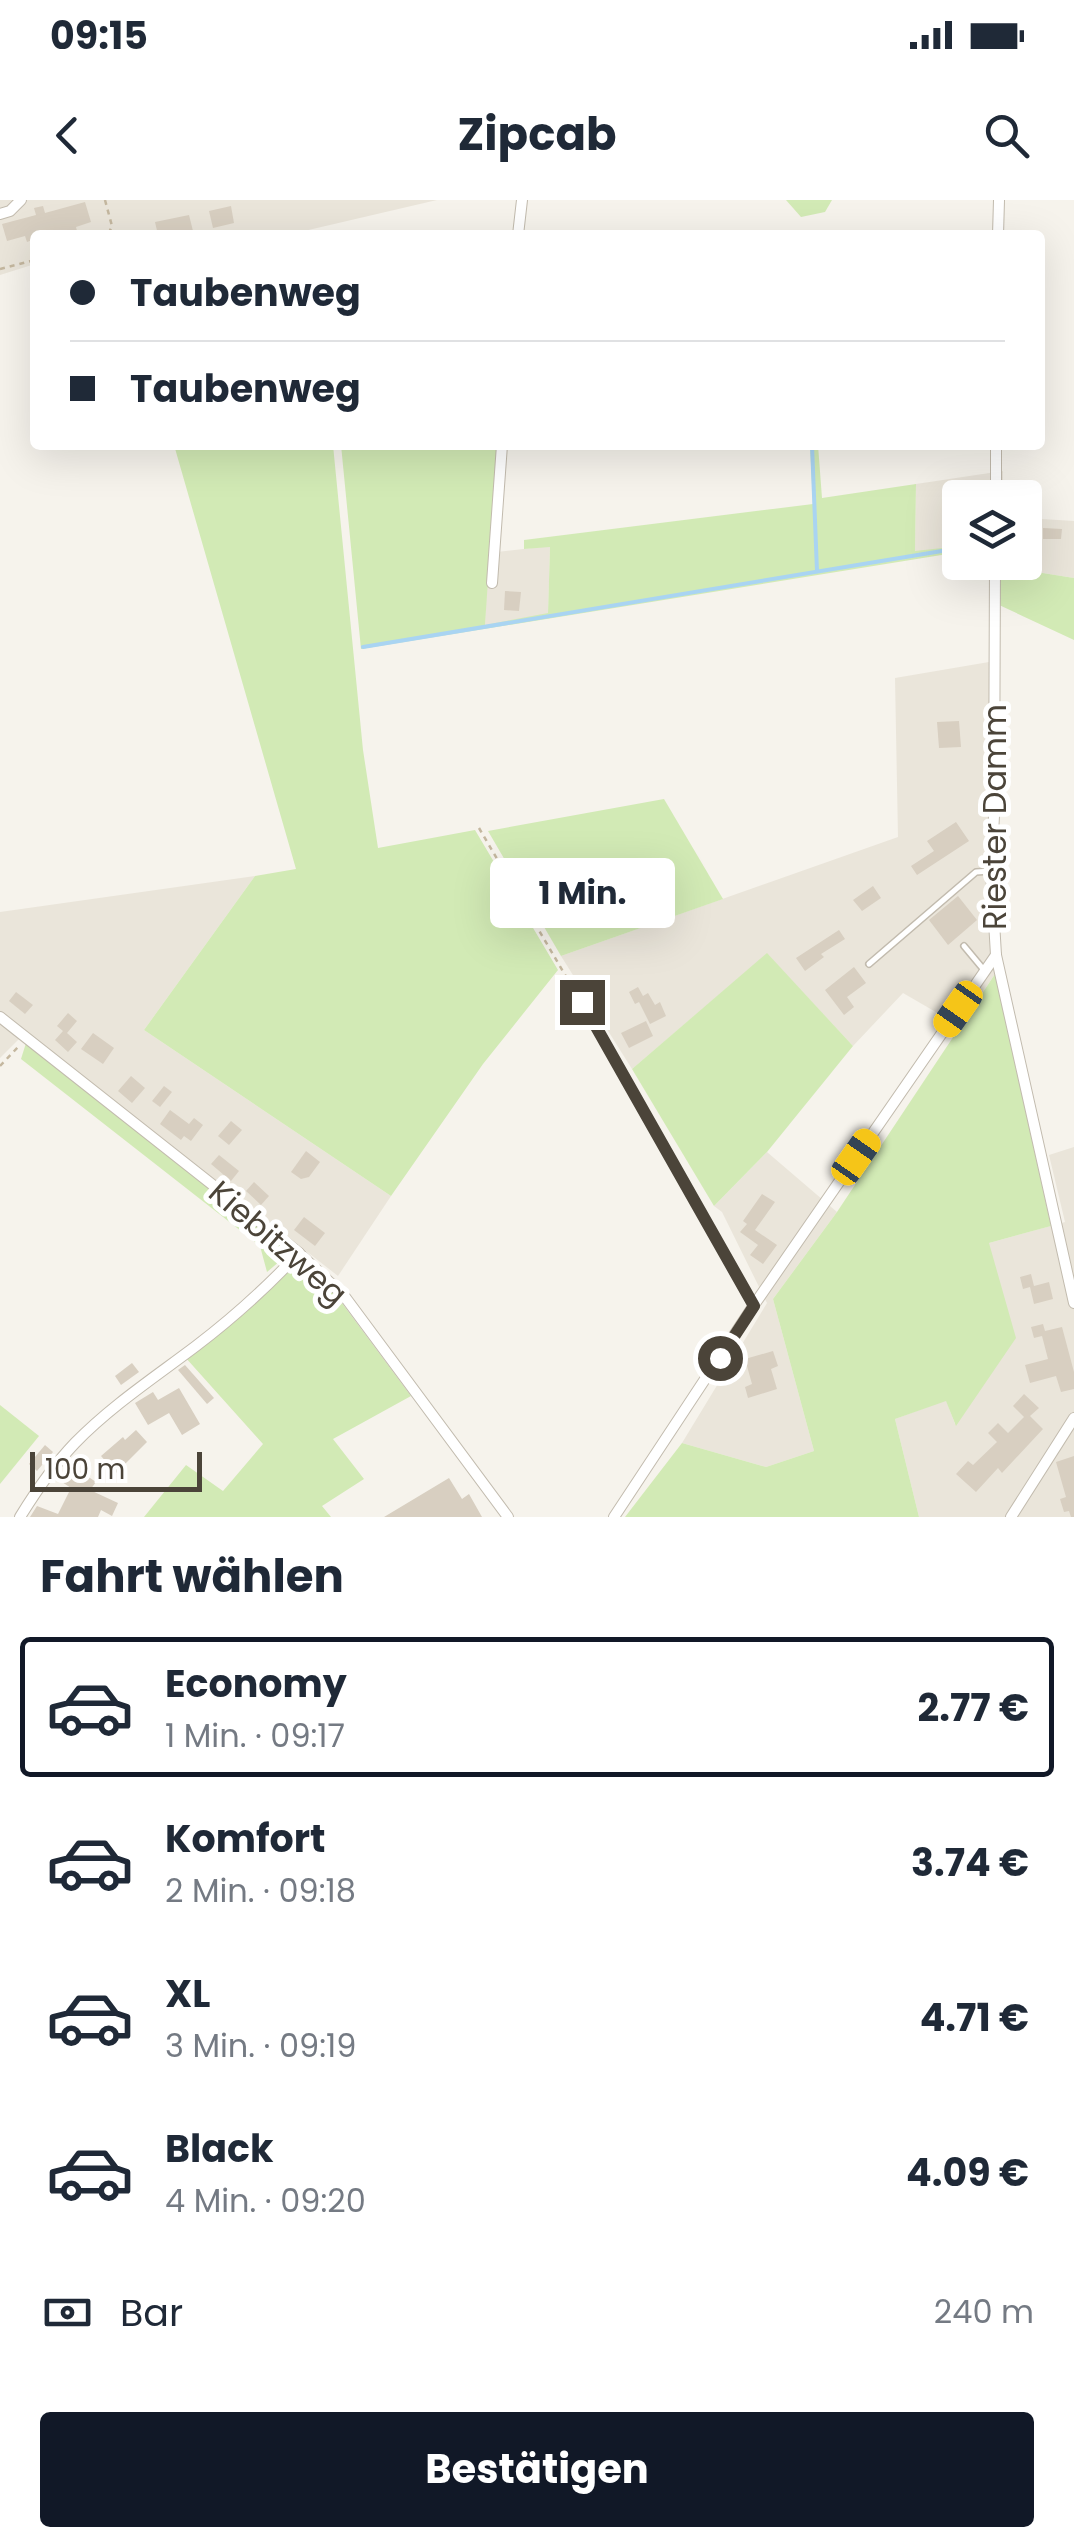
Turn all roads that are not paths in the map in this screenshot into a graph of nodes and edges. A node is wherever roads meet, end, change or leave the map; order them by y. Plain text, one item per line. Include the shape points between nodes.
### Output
1 (21, 200) edge
2 (522, 200) edge
3 (999, 200) edge
4 (0, 214) edge
5 (519, 230) edge
6 (998, 230) edge
7 (502, 450) edge
8 (996, 450) edge
9 (996, 480) edge
10 (995, 580) edge
11 (492, 582) dead end
12 (991, 871) junction
13 (964, 946) dead end
14 (996, 955) junction
15 (869, 964) dead end
16 (984, 970) junction
17 (582, 1002) road end
18 (0, 1017) edge
19 (299, 1252) junction
20 (1074, 1303) edge
21 (754, 1306) junction
22 (1074, 1418) edge
23 (20, 1517) edge
24 (508, 1517) edge
25 (614, 1517) edge
26 (1010, 1517) edge

1 - 4 street
2 - 5 street
3 - 6 street
7 - 11 street
8 - 9 street
10 - 12 street, Riester Damm
12 - 14 street, Riester Damm
12 - 15 lane via 976,872
13 - 16 lane
14 - 16 street
14 - 20 street, Riester Damm
16 - 21 street
17 - 21 lane
18 - 19 street, Kiebitzweg
19 - 23 street via 199,1344 76,1442
19 - 24 street, Kiebitzweg via 345,1297
21 - 25 street
22 - 26 street

